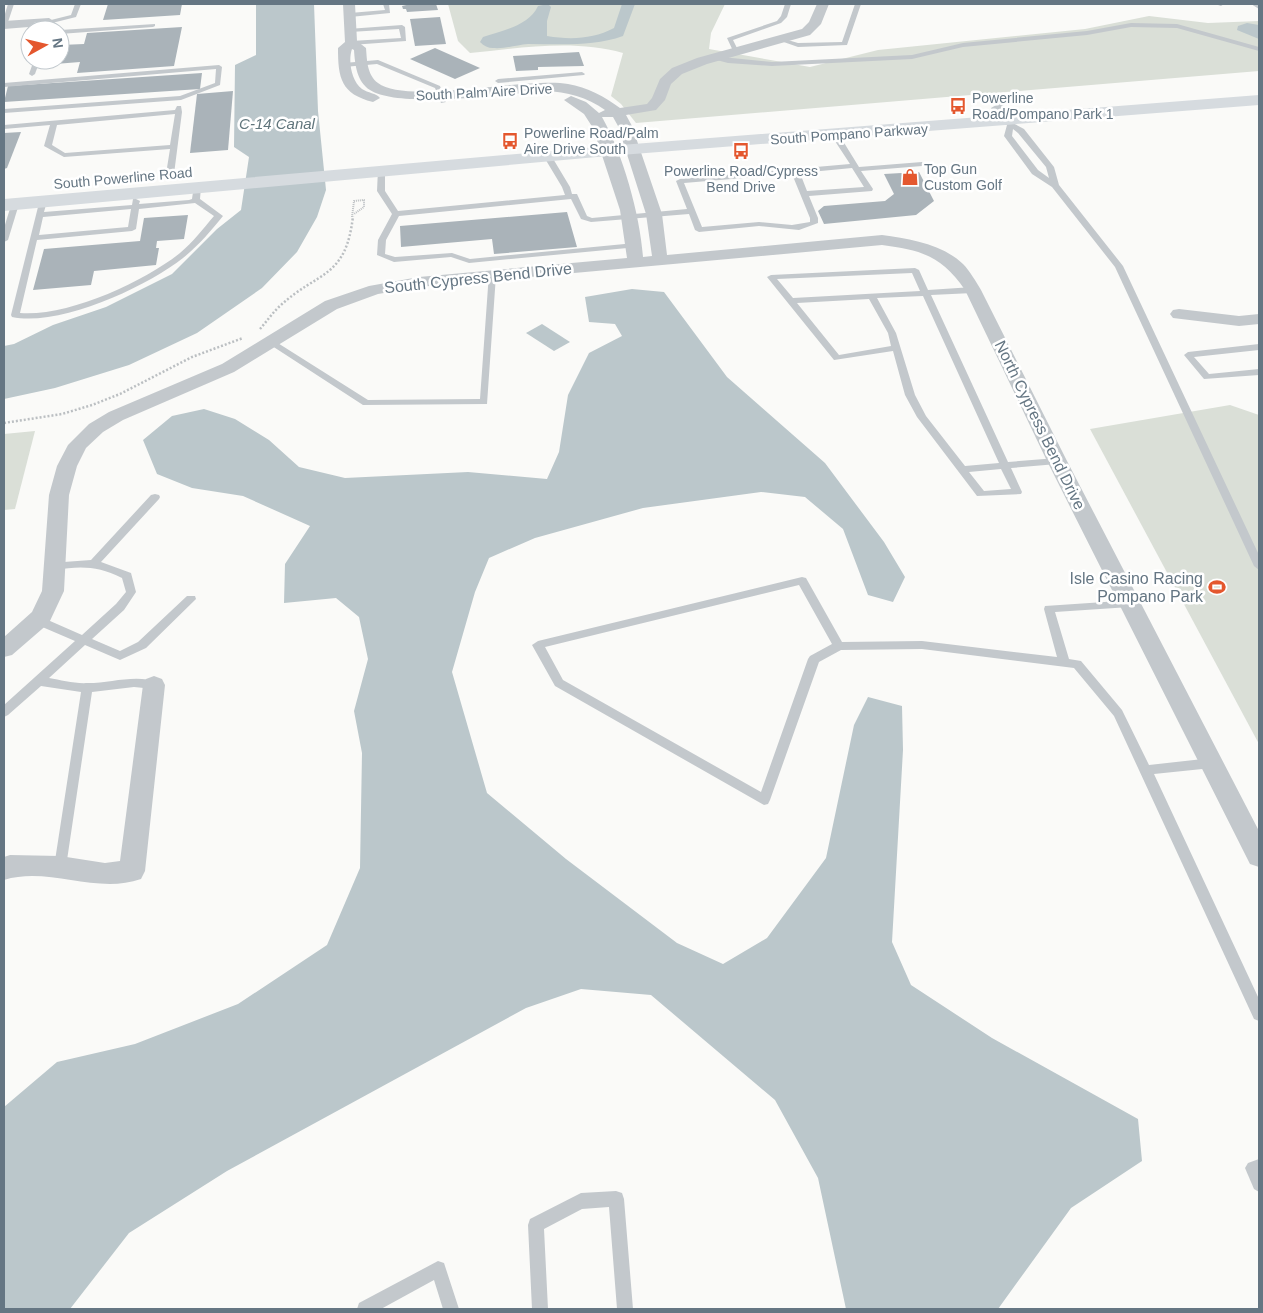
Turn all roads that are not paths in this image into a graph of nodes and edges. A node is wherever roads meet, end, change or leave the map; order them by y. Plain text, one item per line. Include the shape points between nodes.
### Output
1 (11, 4) edge
2 (78, 4) edge
3 (386, 4) edge
4 (788, 4) edge
5 (823, 4) edge
6 (858, 4) edge
7 (1218, 4) edge
8 (1222, 4) edge
9 (349, 10) edge
10 (6, 12) edge
11 (64, 20) edge
12 (4, 25) edge
13 (20, 25) edge
14 (153, 25) dead end
15 (70, 31) edge
16 (351, 37) junction
17 (781, 40) junction
18 (1259, 49) edge
19 (736, 52) junction
20 (712, 58) junction
21 (360, 63) junction
22 (344, 65) junction
23 (33, 70) edge
24 (32, 74) dead end
25 (582, 74) dead end
26 (498, 81) dead end
27 (5, 84) edge
28 (1259, 86) edge
29 (526, 88) junction
30 (180, 98) junction
31 (443, 98) junction
32 (1259, 100) edge
33 (4, 110) edge
34 (178, 112) junction
35 (618, 112) junction
36 (595, 114) junction
37 (1005, 118) junction
38 (54, 123) junction
39 (4, 127) edge
40 (835, 135) junction
41 (631, 143) junction
42 (606, 144) junction
43 (174, 147) junction
44 (548, 157) junction
45 (922, 164) dead end
46 (349, 166) junction
47 (856, 168) junction
48 (381, 171) junction
49 (795, 171) junction
50 (170, 174) junction
51 (242, 175) junction
52 (1055, 185) junction
53 (196, 193) junction
54 (803, 194) junction
55 (569, 197) junction
56 (8, 199) edge
57 (136, 199) junction
58 (41, 208) junction
59 (692, 211) junction
60 (396, 214) junction
61 (654, 214) junction
62 (629, 216) junction
63 (6, 223) edge
64 (34, 238) junction
65 (4, 240) edge
66 (635, 253) junction
67 (660, 259) junction
68 (492, 275) junction
69 (973, 290) junction
70 (926, 293) junction
71 (872, 297) junction
72 (790, 302) junction
73 (1179, 314) dead end
74 (1259, 318) edge
75 (270, 342) junction
76 (1259, 347) edge
77 (896, 348) junction
78 (1259, 372) edge
79 (1057, 461) junction
80 (1005, 465) junction
81 (962, 469) junction
82 (155, 497) dead end
83 (95, 562) junction
84 (54, 566) junction
85 (1259, 566) edge
86 (192, 599) dead end
87 (1130, 603) junction
88 (37, 620) junction
89 (84, 640) junction
90 (839, 646) junction
91 (4, 649) edge
92 (1064, 662) junction
93 (38, 681) junction
94 (154, 685) joint
95 (87, 688) junction
96 (4, 712) edge
97 (1212, 763) junction
98 (1146, 770) junction
99 (1259, 856) edge
100 (60, 867) junction
101 (4, 870) edge
102 (1259, 1014) edge
103 (1259, 1167) edge
104 (1259, 1184) edge
105 (365, 1309) edge
106 (450, 1309) edge
107 (540, 1309) edge
108 (625, 1309) edge

1 - 10 lane
2 - 11 lane via 74,16
3 - 9 lane via 388,12
4 - 19 lane via 779,22 729,39
5 - 17 street via 815,24 806,32
6 - 17 lane via 845,44 798,45
7 - 8 lane
9 - 16 street, South Palm Aire Drive
10 - 12 lane
12 - 13 street
14 - 15 lane
16 - 16 lane via 404,40 402,26
16 - 21 street, South Palm Aire Drive via 360,48
16 - 22 street, South Palm Aire Drive via 344,48
17 - 19 street
18 - 20 lane via 1177,26 1131,25 1087,33 963,45 912,57 772,64
19 - 20 street
20 - 35 street via 677,71 665,82 658,100 651,107
21 - 22 lane
21 - 31 lane via 378,62 438,87
21 - 31 street, South Palm Aire Drive via 364,78 372,87 397,95
22 - 31 street, South Palm Aire Drive via 345,76 362,95 389,103
23 - 24 lane
25 - 29 lane
26 - 29 lane
27 - 30 lane via 219,67 218,84
28 - 37 main road, South Pompano Parkway
29 - 31 street, South Palm Aire Drive
29 - 35 street, South Palm Aire Drive via 567,88 584,92
29 - 36 street, South Palm Aire Drive via 582,104
30 - 33 lane
30 - 34 lane
32 - 37 main road, South Pompano Parkway
34 - 38 lane
34 - 43 lane
35 - 36 street
35 - 41 street
36 - 42 street
37 - 40 main road, South Pompano Parkway
37 - 41 main road, South Pompano Parkway
37 - 52 lane via 1022,131 1050,168
37 - 52 lane via 1008,136 1013,143 1035,172
38 - 39 lane
38 - 43 lane via 48,146 64,155
40 - 41 main road, South Pompano Parkway
40 - 47 lane
41 - 42 main road, South Pompano Parkway
41 - 61 street
42 - 44 main road, South Pompano Parkway
42 - 46 main road, South Pompano Parkway
42 - 62 street
43 - 50 lane
44 - 48 main road, South Pompano Parkway
44 - 55 lane
45 - 47 lane
46 - 48 main road, South Pompano Parkway
46 - 51 main road
47 - 49 lane
47 - 54 lane via 869,189
48 - 60 lane via 381,192
49 - 54 lane
49 - 59 lane via 680,181
50 - 51 main road, South Powerline Road
50 - 56 main road, South Powerline Road
51 - 53 main road, South Powerline Road
52 - 85 lane via 1119,266
53 - 57 main road, South Powerline Road
53 - 64 lane via 218,216 182,255 155,275 65,312 28,319 15,315
54 - 59 lane via 814,218 814,223 808,225 788,228 760,224 699,230
55 - 60 lane
55 - 62 lane via 574,196 584,217 591,220
56 - 58 main road, South Powerline Road
56 - 63 lane
57 - 58 main road, South Powerline Road
57 - 64 lane via 132,229
58 - 64 lane
59 - 61 lane
60 - 66 lane via 382,240 381,255 394,260 452,255 469,261
61 - 62 lane
61 - 67 street
62 - 66 street
63 - 65 lane
66 - 67 street, North Cypress Bend Drive
66 - 68 street, South Cypress Bend Drive
67 - 69 street, North Cypress Bend Drive via 802,245 896,241 940,255 958,268
68 - 75 street, South Cypress Bend Drive via 375,290 331,305
68 - 75 lane via 484,402 366,403
69 - 70 lane
69 - 79 street, North Cypress Bend Drive
70 - 71 lane
70 - 72 lane via 915,270 771,277
70 - 80 lane
71 - 72 lane
71 - 77 lane via 892,333
72 - 77 lane via 836,358
73 - 74 street via 1239,321
75 - 84 street, South Cypress Bend Drive via 228,368 116,416 96,428 78,445 67,466 59,495
76 - 78 lane via 1188,355 1207,377
77 - 81 lane via 910,394 922,417
79 - 80 lane
79 - 87 street, North Cypress Bend Drive
80 - 81 lane
80 - 81 lane via 1017,492 981,494
82 - 83 lane
83 - 84 lane
83 - 89 lane via 127,576 131,592 120,607
84 - 88 street, South Cypress Bend Drive via 53,591
86 - 89 lane via 142,645 120,656
87 - 92 lane via 1049,609
87 - 97 street, North Cypress Bend Drive
88 - 89 lane
88 - 91 street, South Cypress Bend Drive
89 - 93 lane
90 - 90 lane via 814,659 764,800 559,684 538,645 802,581
90 - 92 lane via 922,645
92 - 98 lane via 1076,664 1118,713
93 - 95 lane
93 - 96 lane
94 - 95 lane via 134,683
94 - 100 street via 132,871 105,874
95 - 100 lane
97 - 98 lane
97 - 99 street, North Cypress Bend Drive
98 - 102 lane
100 - 101 street via 10,866
103 - 104 lane via 1253,1168
105 - 106 lane via 438,1269
107 - 108 lane via 536,1225 581,1201 616,1199

